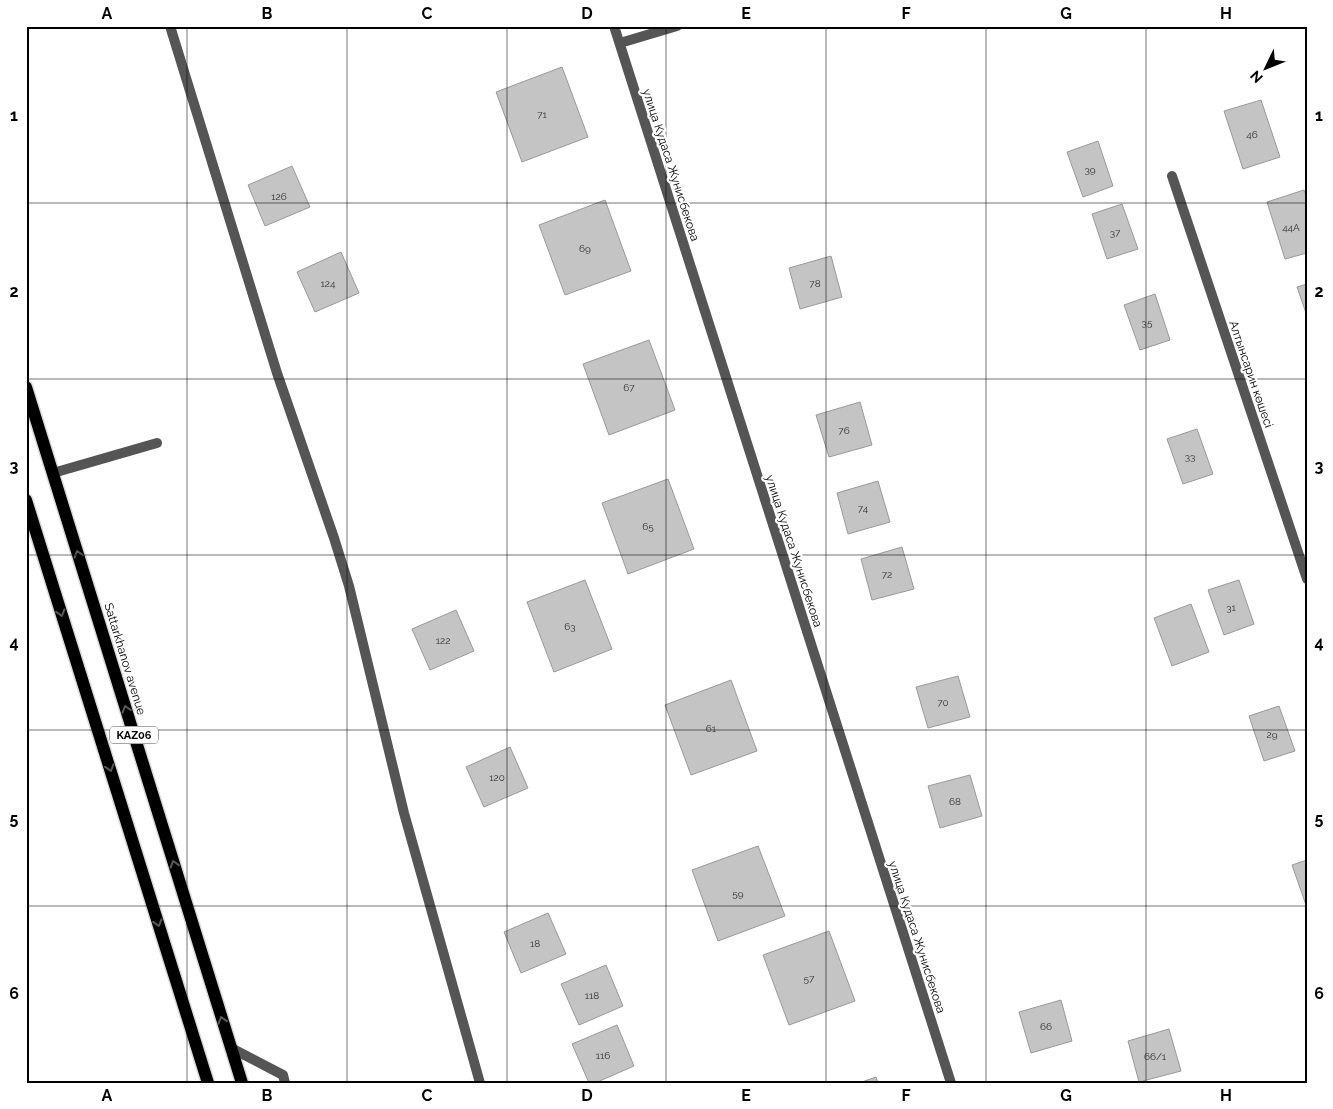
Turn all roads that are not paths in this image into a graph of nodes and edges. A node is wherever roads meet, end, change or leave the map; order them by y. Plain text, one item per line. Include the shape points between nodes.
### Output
1 (170, 26) edge
2 (614, 26) edge
3 (677, 26) edge
4 (620, 43) junction
5 (1172, 176) dead end
6 (26, 386) edge
7 (157, 442) dead end
8 (54, 474) junction
9 (26, 500) edge
10 (1307, 580) edge
11 (231, 1048) junction
12 (208, 1083) edge
13 (242, 1083) edge
14 (285, 1083) edge
15 (480, 1083) edge
16 (951, 1083) edge

1 - 15 street via 277,373 349,586 404,813
2 - 4 street, улица Кудаса Жунисбекова
3 - 4 street
4 - 16 street, улица Кудаса Жунисбекова
5 - 10 street, Алтынсарин көшесі
6 - 8 main road, Sattarkhanov avenue / KАZ06
7 - 8 street
11 -> 8 main road, Sattarkhanov avenue / KАZ06
9 -> 12 main road, KАZ06
11 - 13 main road, Sattarkhanov avenue / KАZ06
11 - 14 street via 282,1075

